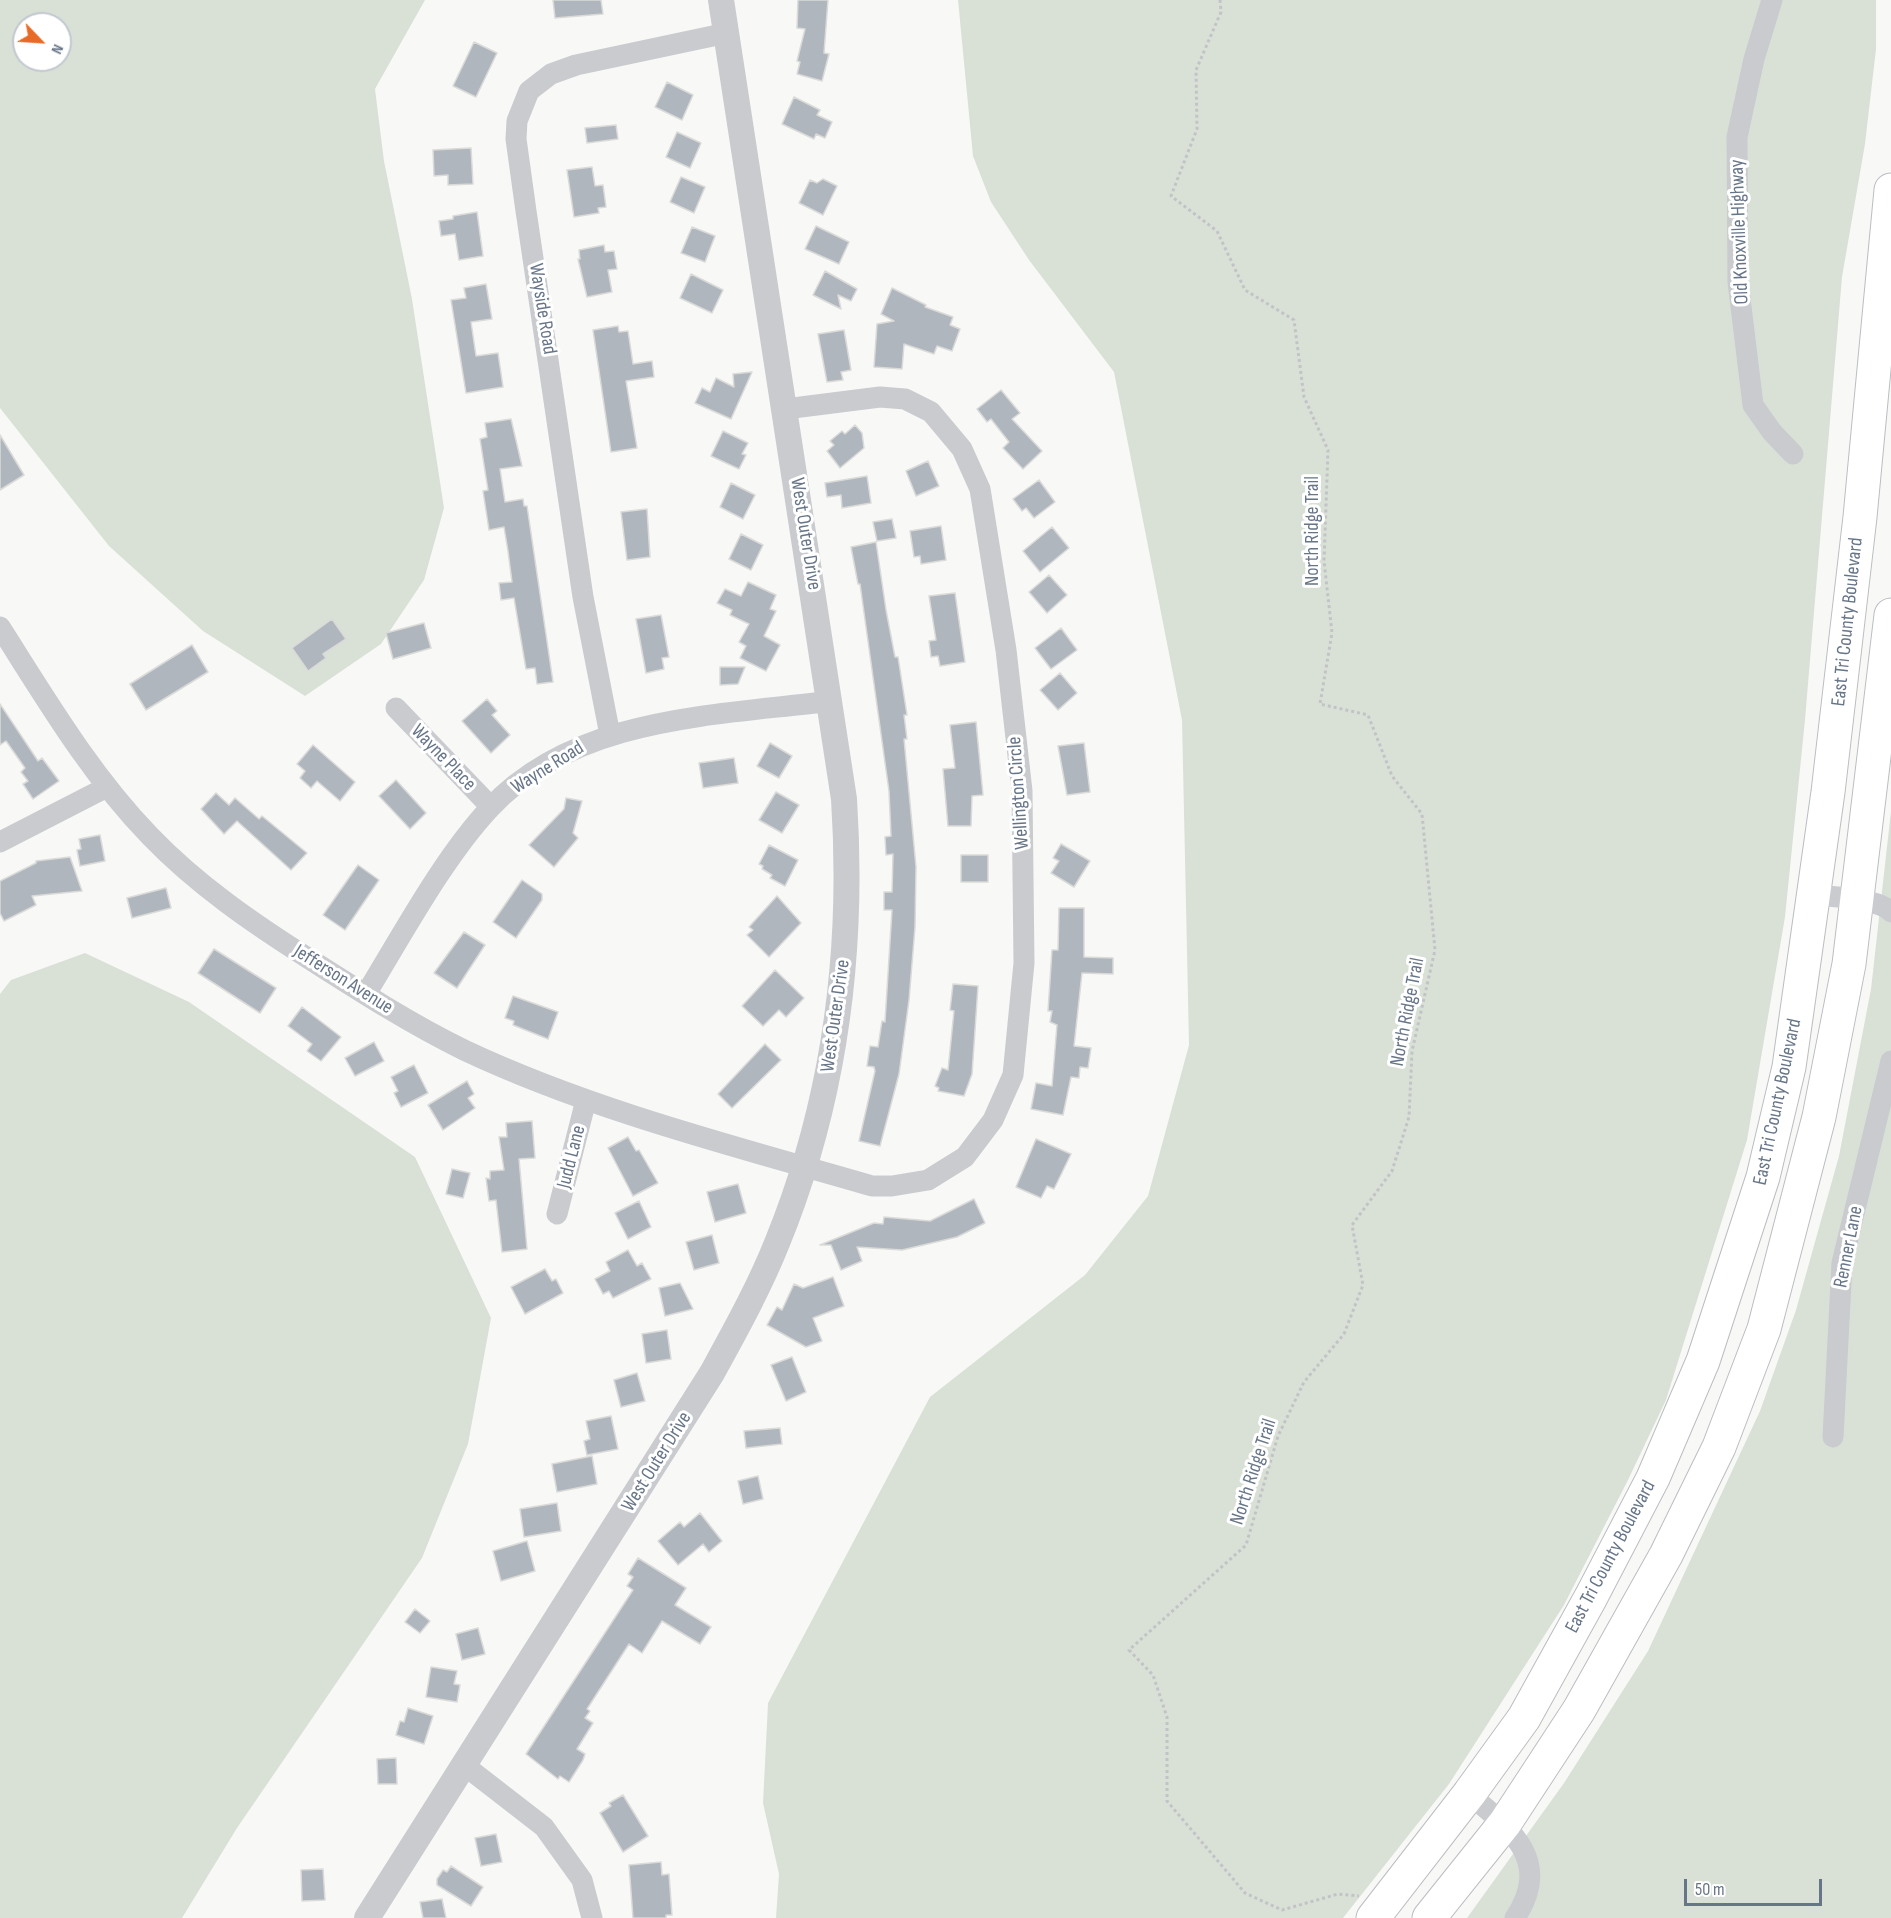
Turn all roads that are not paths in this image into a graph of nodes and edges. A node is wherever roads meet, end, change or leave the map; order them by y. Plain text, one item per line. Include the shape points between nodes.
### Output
1 (721, 0) edge
2 (1772, 0) edge
3 (727, 33) junction
4 (1891, 190) edge
5 (785, 409) junction
6 (1793, 454) dead end
7 (1891, 615) edge
8 (0, 627) edge
9 (831, 701) junction
10 (396, 708) dead end
11 (610, 735) junction
12 (107, 787) junction
13 (491, 807) junction
14 (0, 842) edge
15 (1815, 895) junction
16 (1857, 900) junction
17 (1891, 912) edge
18 (366, 994) junction
19 (1891, 1061) edge
20 (586, 1100) junction
21 (804, 1166) junction
22 (557, 1214) dead end
23 (1833, 1437) dead end
24 (465, 1765) junction
25 (1469, 1794) junction
26 (1505, 1823) junction
27 (1369, 1907) edge
28 (367, 1918) edge
29 (592, 1918) edge
30 (1429, 1918) edge
31 (1515, 1918) edge

1 - 3 street, West Outer Drive
2 - 6 street, Old Knoxville Highway via 1737,136 1738,282 1753,405
3 - 5 street, West Outer Drive
3 - 11 street, Wayside Road via 550,74 529,91 517,121 527,220 583,597
4 - 15 highway, East Tri County Boulevard via 1860,517
5 - 9 street, West Outer Drive
5 - 21 street, Wellington Circle via 880,397 904,399 931,412 962,449 980,489 992,561 1006,650 1023,817 1024,963 1017,1042 1012,1075 993,1120 966,1157 928,1180 912,1184 872,1186
7 - 16 highway, East Tri County Boulevard
8 - 12 street, Jefferson Avenue
9 - 11 street, Wayne Road via 664,723
9 - 21 street, West Outer Drive via 849,866 846,944 831,1067
10 - 13 street, Wayne Place
11 - 13 street, Wayne Road via 574,749 529,776
12 - 14 street
12 - 18 street, Jefferson Avenue via 150,836 210,891
13 - 18 street, Wayne Road via 438,880
15 - 16 street
15 - 25 highway, East Tri County Boulevard via 1789,1067 1763,1177 1703,1361 1653,1478 1591,1596 1524,1718
16 - 17 street via 1886,906
16 - 26 highway, East Tri County Boulevard via 1849,964 1819,1117 1764,1329 1719,1446 1666,1555 1585,1700
18 - 20 street, Jefferson Avenue via 463,1049
19 - 23 street, Renner Lane via 1842,1263
20 - 21 street, Jefferson Avenue
20 - 22 street, Judd Lane
21 - 24 street, West Outer Drive via 777,1243 712,1373
24 - 28 street, West Outer Drive
24 - 29 street via 544,1827 582,1880
25 - 26 street
25 - 27 highway, East Tri County Boulevard
26 - 30 highway, East Tri County Boulevard
26 - 31 street via 1531,1868 1529,1889

